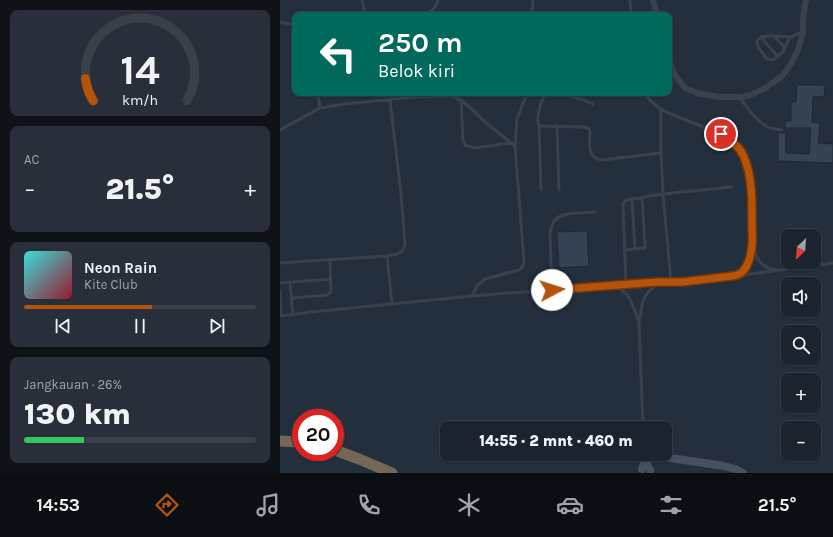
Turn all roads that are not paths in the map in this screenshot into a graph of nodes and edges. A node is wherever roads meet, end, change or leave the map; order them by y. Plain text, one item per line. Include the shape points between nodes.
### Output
1 (362, 0) edge
2 (438, 0) edge
3 (533, 0) edge
4 (630, 0) edge
5 (653, 0) edge
6 (806, 0) edge
7 (364, 12) edge
8 (430, 12) edge
9 (532, 12) edge
10 (631, 12) edge
11 (656, 12) edge
12 (280, 22) edge
13 (292, 24) edge
14 (803, 32) junction
15 (774, 36) junction
16 (761, 37) junction
17 (790, 37) junction
18 (785, 48) junction
19 (778, 57) junction
20 (672, 68) edge
21 (318, 96) edge
22 (391, 96) edge
23 (526, 96) edge
24 (544, 96) edge
25 (570, 96) edge
26 (646, 96) edge
27 (739, 97) junction
28 (456, 98) joint
29 (392, 99) junction
30 (461, 100) junction
31 (594, 104) dead end
32 (320, 108) junction
33 (661, 109) junction
34 (539, 125) junction
35 (557, 125) junction
36 (280, 130) edge
37 (782, 130) dead end
38 (512, 143) junction
39 (515, 146) junction
40 (661, 153) junction
41 (732, 188) dead end
42 (541, 190) dead end
43 (560, 190) dead end
44 (663, 194) junction
45 (642, 197) junction
46 (632, 199) junction
47 (595, 212) dead end
48 (753, 244) junction
49 (635, 249) junction
50 (625, 250) junction
51 (387, 256) junction
52 (330, 260) junction
53 (280, 263) edge
54 (833, 263) edge
55 (781, 270) junction
56 (732, 276) junction
57 (331, 279) junction
58 (290, 282) junction
59 (663, 282) junction
60 (671, 282) junction
61 (280, 283) edge
62 (626, 284) junction
63 (614, 285) junction
64 (552, 290) junction
65 (280, 291) edge
66 (472, 296) junction
67 (292, 298) junction
68 (392, 304) junction
69 (293, 314) junction
70 (281, 316) edge
71 (639, 322) junction
72 (643, 421) edge
73 (280, 441) edge
74 (292, 442) edge
75 (344, 453) edge
76 (672, 459) edge
77 (645, 461) edge
78 (646, 470) dead end
79 (392, 473) edge
80 (743, 473) edge

1 - 7 lane
2 - 8 lane
3 - 9 lane
4 - 10 lane
5 - 11 street
6 - 14 street
12 - 13 lane
14 - 17 lane
14 - 27 street via 798,50 782,76 764,89
15 - 16 lane
15 - 17 lane
15 - 18 lane
16 - 19 lane
16 - 19 lane via 757,43 767,59 773,60
17 - 18 lane
18 - 19 lane
20 - 27 street via 685,88 697,93
21 - 32 lane
22 - 29 lane
23 - 39 lane via 517,119
24 - 34 lane via 537,120
25 - 31 lane
26 - 33 lane
27 - 37 lane via 765,126
28 - 29 lane via 444,96
28 - 30 lane
29 - 32 lane
29 - 51 lane via 405,244 402,252
30 - 38 lane
30 - 38 lane via 462,141 465,146 474,148
32 - 36 lane
33 - 40 lane
33 - 48 lane via 721,134 743,153 750,176
34 - 35 lane
34 - 42 lane
35 - 40 lane via 588,128 590,154 598,160
35 - 43 lane
38 - 39 lane
39 - 66 lane via 524,265 520,270 485,279 477,286
40 - 44 lane
41 - 44 lane
44 - 45 lane
44 - 60 lane
45 - 46 lane
45 - 49 lane via 645,246
46 - 49 lane
46 - 50 lane via 626,200 623,204
47 - 64 lane via 558,217 551,226
48 - 55 lane via 754,253 759,261 770,269
48 - 56 lane via 744,270
49 - 50 lane
50 - 62 lane
51 - 52 lane
51 - 68 lane
52 - 53 lane
52 - 57 lane
54 - 55 lane
55 - 56 lane
56 - 60 lane
57 - 58 lane
57 - 67 lane via 331,291 327,295
58 - 61 lane
58 - 67 lane
59 - 60 lane
59 - 62 lane
59 - 71 lane via 647,293
62 - 63 lane
63 - 64 lane
63 - 71 lane via 627,294
64 - 66 lane
65 - 70 lane
66 - 68 lane
67 - 69 lane
68 - 69 lane
69 - 70 lane
71 - 72 lane
73 - 74 highway
75 - 79 highway
76 - 80 street via 724,466
77 - 78 street

